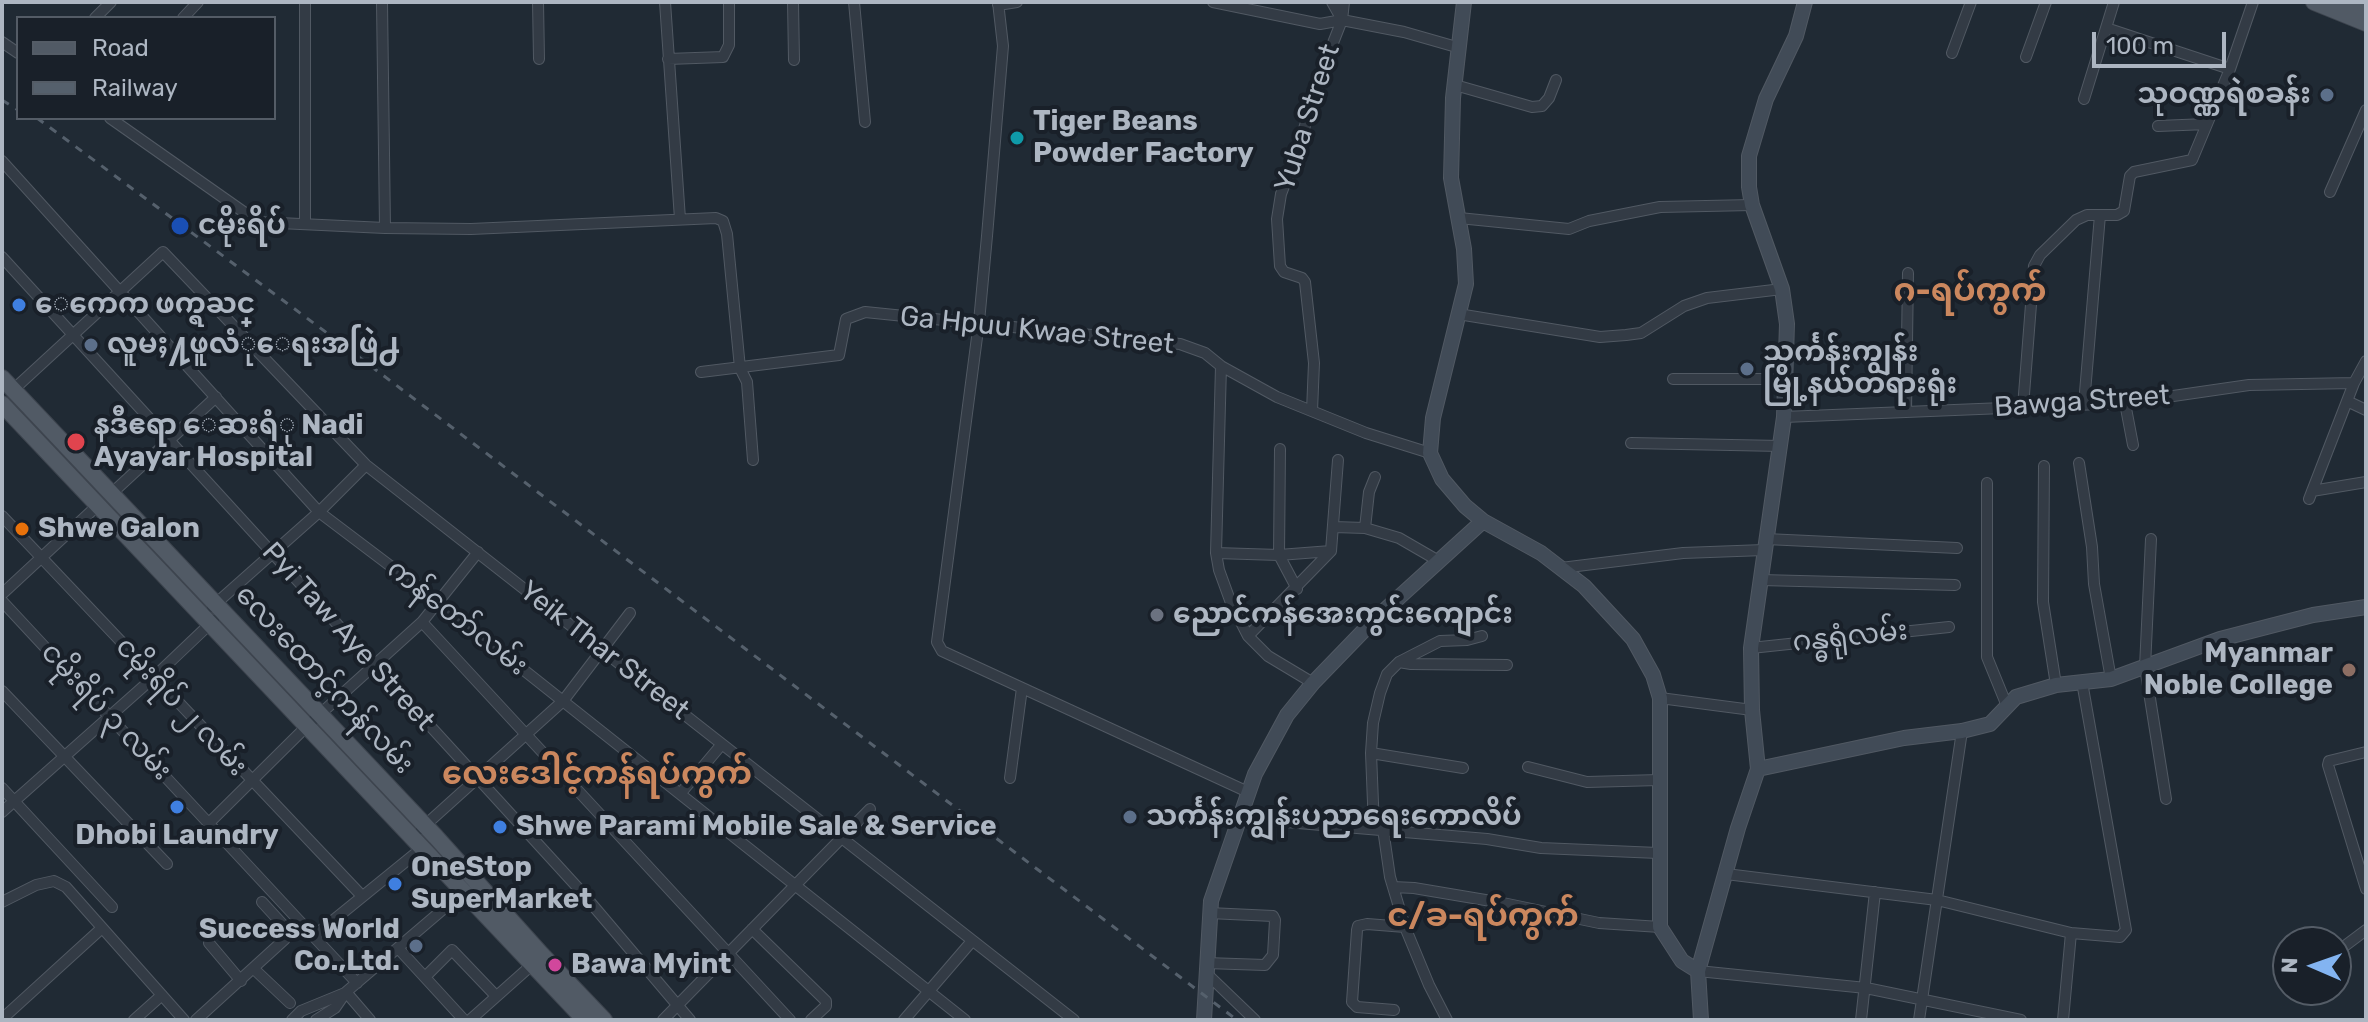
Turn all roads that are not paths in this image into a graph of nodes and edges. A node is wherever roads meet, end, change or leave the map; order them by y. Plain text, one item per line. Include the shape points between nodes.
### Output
1 (305, 2) edge
2 (382, 2) edge
3 (538, 2) edge
4 (665, 2) edge
5 (729, 2) edge
6 (793, 2) edge
7 (854, 2) edge
8 (1017, 2) edge
9 (1213, 2) edge
10 (1332, 2) edge
11 (1344, 2) edge
12 (1464, 2) edge
13 (1805, 2) edge
14 (1971, 2) edge
15 (2046, 2) edge
16 (2114, 2) edge
17 (2253, 2) edge
18 (2314, 2) edge
19 (2348, 2) edge
20 (998, 4) edge
21 (2366, 9) edge
22 (1342, 20) junction
23 (2366, 23) edge
24 (2106, 28) junction
25 (1460, 48) junction
26 (1952, 53) dead end
27 (2026, 57) dead end
28 (539, 59) dead end
29 (668, 59) junction
30 (794, 60) dead end
31 (2230, 69) junction
32 (1556, 80) dead end
33 (1455, 85) junction
34 (2084, 99) dead end
35 (2366, 110) edge
36 (113, 120) edge
37 (865, 122) dead end
38 (2207, 124) junction
39 (2158, 126) dead end
40 (2, 161) edge
41 (2330, 192) dead end
42 (1752, 205) junction
43 (2100, 215) junction
44 (1459, 218) junction
45 (680, 219) junction
46 (305, 224) junction
47 (385, 228) junction
48 (2, 257) edge
49 (1908, 273) dead end
50 (1782, 289) junction
51 (120, 291) junction
52 (1458, 314) junction
53 (979, 322) junction
54 (72, 335) junction
55 (2366, 361) edge
56 (1221, 366) junction
57 (740, 368) junction
58 (701, 372) dead end
59 (1673, 379) dead end
60 (1786, 379) junction
61 (2354, 383) junction
62 (6, 391) edge
63 (216, 397) junction
64 (2347, 401) junction
65 (2125, 403) junction
66 (2084, 404) junction
67 (2023, 407) junction
68 (2366, 410) edge
69 (1312, 411) junction
70 (1906, 412) junction
71 (1784, 417) junction
72 (51, 431) junction
73 (168, 440) junction
74 (38, 443) junction
75 (1631, 443) dead end
76 (2133, 445) dead end
77 (1781, 446) junction
78 (1280, 449) dead end
79 (1430, 453) junction
80 (753, 460) dead end
81 (1338, 460) dead end
82 (2079, 463) dead end
83 (366, 465) junction
84 (2044, 466) dead end
85 (1375, 477) dead end
86 (2366, 482) edge
87 (1987, 483) dead end
88 (111, 494) junction
89 (97, 506) junction
90 (319, 512) junction
91 (2, 516) edge
92 (1483, 521) junction
93 (1334, 527) junction
94 (1365, 528) junction
95 (2151, 539) dead end
96 (1765, 545) junction
97 (1957, 548) dead end
98 (1331, 551) junction
99 (478, 552) junction
100 (272, 553) junction
101 (1216, 553) junction
102 (1279, 555) junction
103 (41, 558) junction
104 (1437, 560) junction
105 (1561, 568) junction
106 (1761, 580) junction
107 (1955, 585) dead end
108 (1297, 589) junction
109 (2, 594) edge
110 (2, 601) edge
111 (438, 602) junction
112 (219, 606) junction
113 (2366, 607) edge
114 (630, 613) dead end
115 (206, 620) junction
116 (422, 622) junction
117 (1949, 627) dead end
118 (1248, 636) junction
119 (1482, 636) dead end
120 (1751, 648) junction
121 (602, 650) junction
122 (1399, 662) junction
123 (374, 665) junction
124 (1507, 665) dead end
125 (2145, 667) junction
126 (154, 677) junction
127 (2111, 679) junction
128 (2082, 682) junction
129 (1313, 683) junction
130 (2056, 685) junction
131 (1022, 688) junction
132 (2, 691) edge
133 (1660, 698) junction
134 (563, 701) junction
135 (2007, 706) junction
136 (1752, 710) junction
137 (110, 716) junction
138 (314, 720) junction
139 (1962, 731) junction
140 (525, 734) junction
141 (722, 744) junction
142 (2366, 752) edge
143 (1371, 753) junction
144 (65, 756) junction
145 (1528, 767) dead end
146 (1463, 768) dead end
147 (1758, 769) junction
148 (477, 778) junction
149 (1010, 778) dead end
150 (1659, 780) junction
151 (251, 781) junction
152 (2, 788) edge
153 (1242, 789) junction
154 (680, 794) junction
155 (2166, 799) dead end
156 (15, 801) junction
157 (870, 809) dead end
158 (2, 812) edge
159 (1239, 818) junction
160 (209, 823) junction
161 (426, 825) junction
162 (1378, 829) junction
163 (842, 838) junction
164 (415, 843) junction
165 (1658, 853) junction
166 (167, 864) dead end
167 (1726, 874) junction
168 (476, 880) junction
169 (795, 886) junction
170 (1393, 887) junction
171 (2366, 889) edge
172 (1875, 892) junction
173 (464, 893) junction
174 (362, 896) junction
175 (1937, 900) junction
176 (2, 902) edge
177 (262, 902) dead end
178 (112, 907) dead end
179 (1209, 913) junction
180 (1405, 927) junction
181 (1660, 927) junction
182 (102, 928) junction
183 (752, 929) junction
184 (2071, 933) junction
185 (314, 936) junction
186 (972, 941) junction
187 (209, 943) dead end
188 (398, 948) junction
189 (729, 953) junction
190 (537, 960) junction
191 (1206, 967) junction
192 (254, 969) junction
193 (1698, 971) junction
194 (425, 977) junction
195 (241, 981) junction
196 (357, 983) junction
197 (1866, 988) junction
198 (346, 992) junction
199 (928, 992) junction
200 (162, 995) junction
201 (496, 996) junction
202 (1922, 1000) junction
203 (290, 1003) dead end
204 (678, 1005) junction
205 (1394, 1010) dead end
206 (585, 1013) edge
207 (2, 1019) edge
208 (134, 1020) edge
209 (184, 1020) edge
210 (196, 1020) edge
211 (292, 1020) edge
212 (316, 1020) edge
213 (370, 1020) edge
214 (467, 1020) edge
215 (604, 1020) edge
216 (663, 1020) edge
217 (690, 1020) edge
218 (790, 1020) edge
219 (811, 1020) edge
220 (904, 1020) edge
221 (965, 1020) edge
222 (1074, 1020) edge
223 (1205, 1020) edge
224 (1255, 1020) edge
225 (1447, 1020) edge
226 (1701, 1020) edge
227 (1861, 1020) edge
228 (1919, 1020) edge
229 (2021, 1020) edge
230 (2063, 1020) edge

1 - 46 street
2 - 47 street
3 - 28 street
4 - 29 street
5 - 29 street via 729,45 723,57
6 - 30 street
7 - 37 street
8 - 20 street
9 - 22 street via 1320,24
10 - 22 street
11 - 22 street, Yuba Street
12 - 25 street
13 - 42 street via 1749,156
14 - 26 street
15 - 27 street
16 - 24 street
17 - 31 street
18 - 23 main road
19 - 21 main road
20 - 53 street via 1003,46
22 - 25 street
22 - 69 street, Yuba Street via 1277,219 1280,266 1305,282 1314,363
24 - 31 street
24 - 34 street
25 - 33 street
29 - 45 street
31 - 38 street
32 - 33 street via 1542,106 1532,107
33 - 44 street via 1451,178
35 - 41 street
36 - 46 street via 258,222
38 - 39 street
38 - 43 street via 2192,160 2134,172 2124,211
40 - 51 street, ကန်တော်လမ်း
42 - 44 street via 1660,207 1569,229
42 - 50 street
43 - 66 street
43 - 67 street via 2076,220 2034,266
44 - 52 street via 1466,284
45 - 47 street
45 - 57 street via 716,218 726,226
46 - 47 street
48 - 54 street, Pyi Taw Aye Street
49 - 70 street
50 - 52 street via 1707,298 1641,333 1626,335 1600,337
50 - 60 street
51 - 54 street
51 - 63 street, ကန်တော်လမ်း
51 - 83 street, Yeik Thar Street via 163,252
52 - 79 street
53 - 56 street, Ga Hpuu Kwae Street via 1180,344
53 - 57 street, Ga Hpuu Kwae Street via 865,312 846,319 839,355
53 - 131 street via 937,642 942,651
54 - 62 street
54 - 73 street, Pyi Taw Aye Street
55 - 61 street
56 - 69 street, Ga Hpuu Kwae Street
56 - 101 street
57 - 58 street, Ga Hpuu Kwae Street
57 - 80 street via 747,382
59 - 60 street
60 - 71 street
61 - 64 street
61 - 65 street, Bawga Street via 2249,385
62 - 72 main road, လေးထောင့်ကန်လမ်း
62 - 74 main road, လေးထောင့်ကန်လမ်း
63 - 73 street
63 - 90 street, ကန်တော်လမ်း
64 - 68 street
64 - 86 street via 2310,495
65 - 66 street, Bawga Street
65 - 76 street
66 - 67 street, Bawga Street
67 - 70 street, Bawga Street
69 - 79 street, Ga Hpuu Kwae Street
70 - 71 street, Bawga Street
71 - 77 street
72 - 74 main road
72 - 88 main road, လေးထောင့်ကန်လမ်း
73 - 88 street
73 - 100 street, Pyi Taw Aye Street
74 - 89 main road, လေးထောင့်ကန်လမ်း
75 - 77 street
77 - 96 street
78 - 102 street
79 - 92 street via 1442,479
81 - 93 street
82 - 127 street
83 - 90 street
83 - 99 street, Yeik Thar Street
84 - 130 street via 2043,602
85 - 94 street
87 - 135 street via 1987,657
88 - 89 main road
88 - 112 main road, လေးထောင့်ကန်လမ်း
89 - 103 street
89 - 115 main road, လေးထောင့်ကန်လမ်း
90 - 100 street
90 - 111 street, ကန်တော်လမ်း
91 - 103 street, ငမိုးရိပ် ၂ လမ်း
92 - 104 street
92 - 105 street
93 - 94 street
93 - 98 street
94 - 104 street via 1399,538
95 - 125 street
96 - 97 street
96 - 105 street
96 - 106 street
98 - 102 street
98 - 108 street
99 - 111 street
99 - 121 street, Yeik Thar Street
100 - 112 street
100 - 123 street, Pyi Taw Aye Street
101 - 102 street
101 - 118 street
102 - 108 street
103 - 109 street
103 - 126 street, ငမိုးရိပ် ၂ လမ်း
104 - 129 street
105 - 133 street via 1633,639
106 - 107 street
106 - 120 street
108 - 118 street
110 - 137 street, ငမိုးရိပ် ၃ လမ်း
111 - 116 street
111 - 134 street, ကန်တော်လမ်း
112 - 115 street
112 - 138 main road, လေးထောင့်ကန်လမ်း
113 - 125 street via 2220,639
114 - 121 street
115 - 126 street
115 - 138 main road, လေးထောင့်ကန်လမ်း
116 - 123 street
116 - 140 street
117 - 120 street, ဂန္ဓရုံလမ်း
118 - 129 street via 1268,656
119 - 122 street via 1440,641
120 - 136 street
121 - 134 street
121 - 141 street, Yeik Thar Street
122 - 124 street
122 - 143 street via 1380,693
123 - 138 street
123 - 148 street, Pyi Taw Aye Street
125 - 127 street
125 - 155 street
126 - 137 street
126 - 151 street, ငမိုးရိပ် ၂ လမ်း
127 - 128 street
128 - 130 street
128 - 184 street via 2126,930 2120,937
129 - 153 street
130 - 135 street via 2016,697
131 - 149 street
131 - 153 street
132 - 144 street
133 - 136 street
133 - 150 street
134 - 140 street
134 - 154 street, ကန်တော်လမ်း
135 - 139 street via 1990,724
136 - 147 street
137 - 144 street
137 - 160 street, ငမိုးရိပ် ၃ လမ်း
138 - 151 street
138 - 161 main road, လေးထောင့်ကန်လမ်း
138 - 164 main road, လေးထောင့်ကန်လမ်း
139 - 147 street
139 - 175 street
140 - 148 street
140 - 189 street
141 - 154 street
141 - 163 street, Yeik Thar Street
142 - 171 street via 2328,765
143 - 146 street
143 - 162 street
144 - 156 street
144 - 166 street
145 - 150 street via 1587,782
147 - 167 street
148 - 161 street
148 - 204 street, Pyi Taw Aye Street
150 - 165 street
151 - 160 street
151 - 174 street, ငမိုးရိပ် ၂ လမ်း
152 - 156 street
153 - 159 street
154 - 169 street, ကန်တော်လမ်း
156 - 158 street
156 - 178 street
157 - 163 street
159 - 162 street
159 - 179 street
160 - 185 street, ငမိုးရိပ် ၃ လမ်း
161 - 164 street
161 - 168 main road, လေးထောင့်ကန်လမ်း
162 - 165 street via 1541,848
162 - 170 street
163 - 169 street
163 - 186 street, Yeik Thar Street
164 - 173 main road, လေးထောင့်ကန်လမ်း
164 - 174 street
165 - 181 street
167 - 172 street
167 - 193 street
168 - 173 street
168 - 190 main road, လေးထောင့်ကန်လမ်း
169 - 183 street
169 - 199 street, ကန်တော်လမ်း
170 - 180 street
170 - 181 street via 1599,923
172 - 175 street
172 - 197 street
173 - 188 street
173 - 190 main road, လေးထောင့်ကန်လမ်း
174 - 185 street
175 - 184 street
175 - 202 street
176 - 182 street via 54,881 66,887
177 - 192 street via 284,926 285,939
179 - 191 street
179 - 191 street via 1275,920 1273,955 1265,965
180 - 205 street via 1367,924 1357,930 1353,1005
180 - 225 street
181 - 193 street via 1682,961
182 - 200 street
182 - 207 street
183 - 189 street
183 - 219 street via 826,1001
184 - 230 street
185 - 196 street, ငမိုးရိပ် ၃ လမ်း
186 - 199 street
186 - 222 street, Yeik Thar Street
187 - 195 street
188 - 194 street
188 - 196 street
189 - 204 street
189 - 218 street
190 - 201 street
190 - 206 main road, လေးထောင့်ကန်လမ်း
191 - 223 street
191 - 224 street
192 - 195 street
192 - 203 street
193 - 197 street
193 - 226 street
194 - 201 street via 452,950
194 - 214 street
195 - 210 street
196 - 198 street
197 - 202 street
197 - 227 street
198 - 211 street
198 - 212 street via 335,1008
198 - 213 street
199 - 220 street
199 - 221 street, ကန်တော်လမ်း
200 - 208 street
200 - 209 street
201 - 214 street
202 - 228 street
202 - 229 street
204 - 216 street
204 - 217 street, Pyi Taw Aye Street
206 - 215 main road, လေးထောင့်ကန်လမ်း

